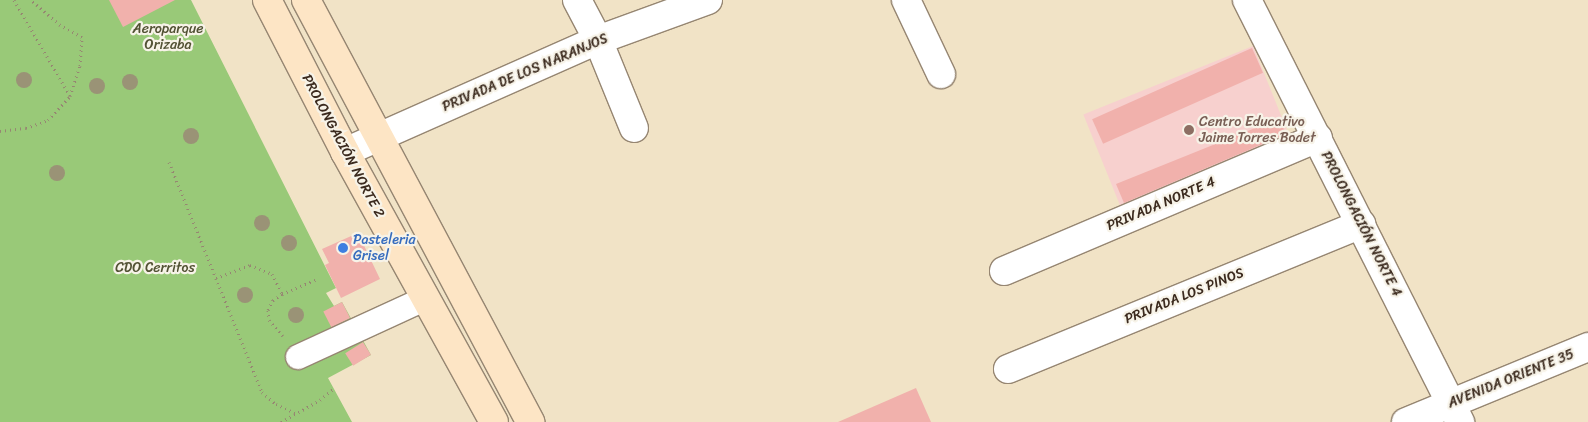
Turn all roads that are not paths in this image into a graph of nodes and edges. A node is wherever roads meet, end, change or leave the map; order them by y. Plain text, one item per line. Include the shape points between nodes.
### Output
1 (268, 0) edge
2 (306, 0) edge
3 (577, 0) edge
4 (708, 0) edge
5 (906, 0) edge
6 (1247, 0) edge
7 (598, 40) junction
8 (941, 74) dead end
9 (634, 128) dead end
10 (378, 136) junction
11 (1318, 138) junction
12 (345, 152) junction
13 (1361, 224) junction
14 (1004, 271) dead end
15 (426, 298) junction
16 (1588, 347) edge
17 (298, 357) road end
18 (1008, 369) dead end
19 (1456, 413) edge
20 (494, 422) edge
21 (530, 422) edge
22 (1406, 422) edge

1 - 12 main road, PROLONGACIÓN NORTE 2
2 - 10 main road
3 - 7 street
4 - 7 street, PRIVADA DE LOS NARANJOS
5 - 8 street
6 - 11 street, PROLONGACIÓN NORTE 4
7 - 9 street
7 - 10 street, PRIVADA DE LOS NARANJOS
10 - 12 street, PRIVADA DE LOS NARANJOS
10 - 21 main road
11 - 13 street, PROLONGACIÓN NORTE 4
11 - 14 street, PRIVADA NORTE 4
12 - 15 main road, PROLONGACIÓN NORTE 2
13 - 18 street, PRIVADA LOS PINOS
13 - 19 street, PROLONGACIÓN NORTE 4
15 - 17 street
15 - 20 main road, PROLONGACIÓN NORTE 2
16 - 19 street, AVENIDA ORIENTE 35
19 - 22 street, AVENIDA ORIENTE 35

